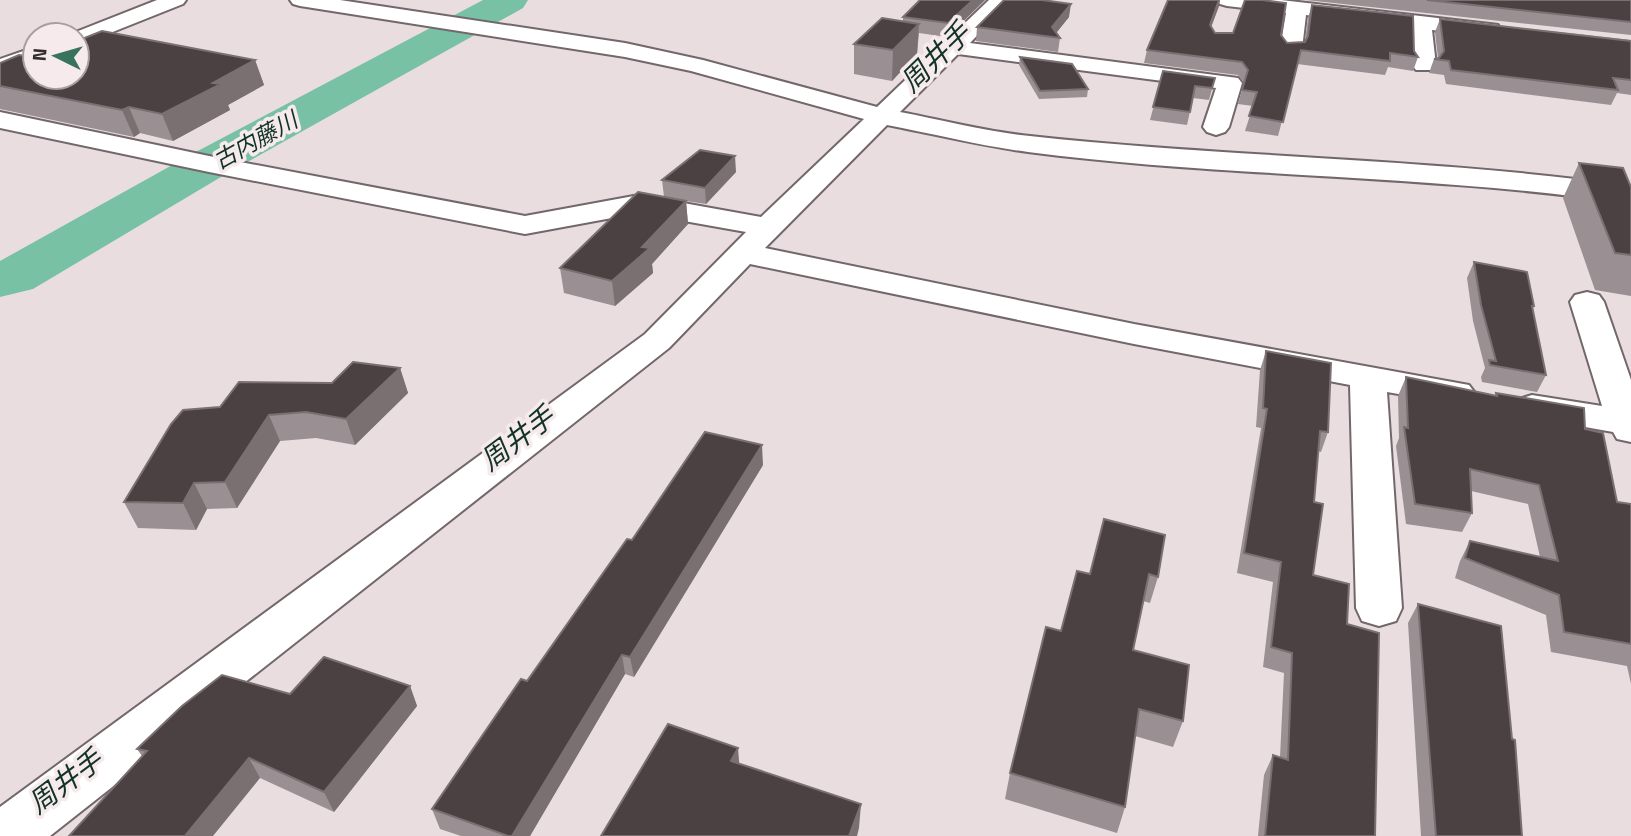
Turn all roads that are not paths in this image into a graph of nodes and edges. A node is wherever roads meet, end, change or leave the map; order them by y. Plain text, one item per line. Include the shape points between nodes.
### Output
1 (176, 0) edge
2 (300, 0) edge
3 (1001, 0) edge
4 (1227, 0) edge
5 (1233, 1) edge
6 (1297, 8) junction
7 (1497, 10) edge
8 (1421, 22) junction
9 (1224, 27) dead end
10 (91, 33) edge
11 (952, 47) junction
12 (1291, 49) edge
13 (21, 59) edge
14 (1424, 65) dead end
15 (0, 67) edge
16 (880, 116) junction
17 (0, 120) edge
18 (1216, 127) dead end
19 (1631, 195) edge
20 (756, 240) junction
21 (1587, 302) dead end
22 (1368, 377) junction
23 (1630, 425) edge
24 (1379, 608) dead end
25 (6, 836) edge

1 - 10 street
2 - 16 street via 625,50
3 - 11 street
4 - 5 street
5 - 6 street
5 - 9 street
6 - 8 street
6 - 12 street
7 - 8 street via 1510,32
8 - 14 street
11 - 16 street
11 - 18 street via 1230,83
13 - 15 street
16 - 19 street via 1027,144 1549,183
16 - 20 street
17 - 20 street via 526,225 639,204
20 - 22 street via 1121,331
20 - 25 street via 656,341
21 - 23 street
22 - 23 street
22 - 24 street

